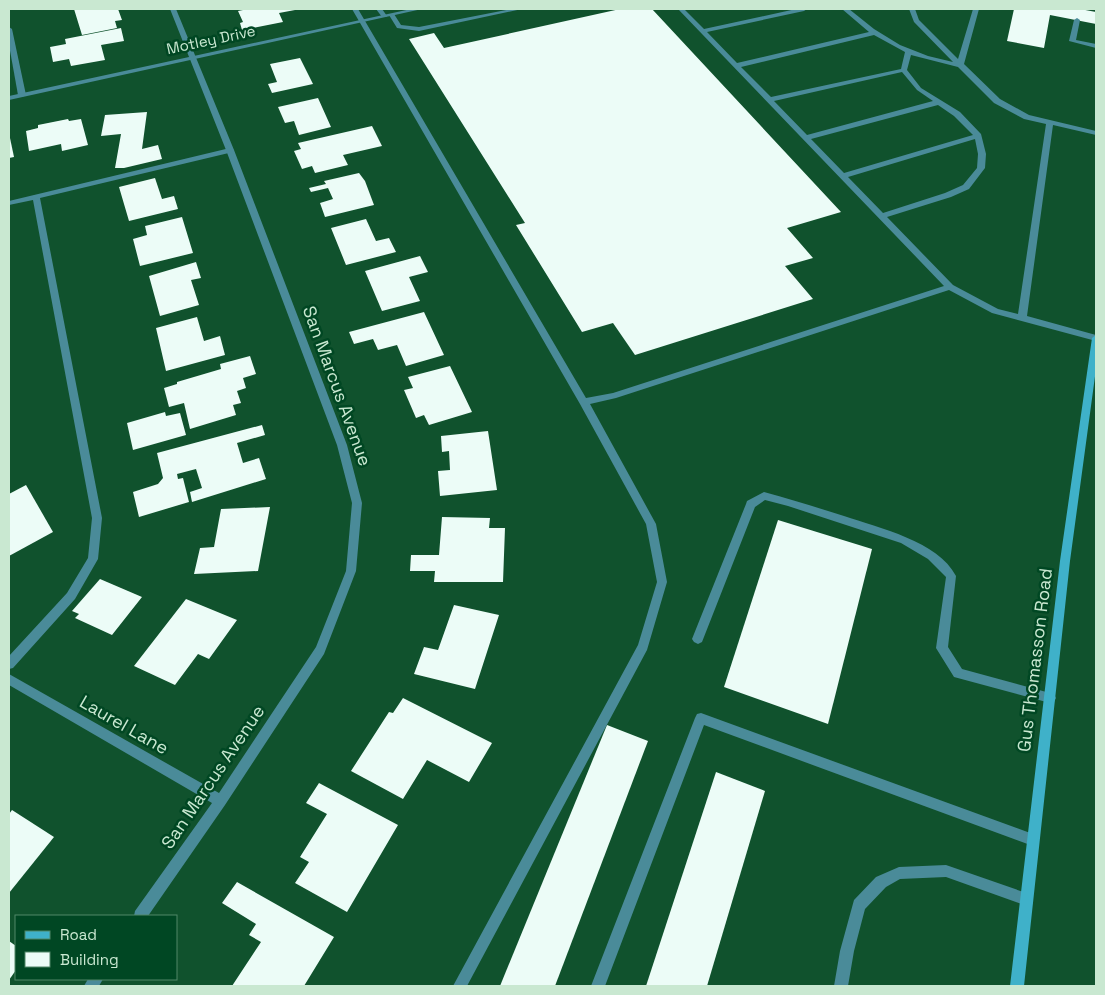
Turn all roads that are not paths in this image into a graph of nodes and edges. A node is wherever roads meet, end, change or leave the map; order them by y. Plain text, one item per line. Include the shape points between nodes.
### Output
1 (173, 9) edge
2 (354, 9) edge
3 (379, 9) edge
4 (419, 9) edge
5 (519, 9) edge
6 (681, 9) edge
7 (804, 9) edge
8 (845, 9) edge
9 (912, 9) edge
10 (976, 9) edge
11 (388, 16) junction
12 (1077, 20) dead end
13 (362, 21) junction
14 (9, 29) edge
15 (702, 32) junction
16 (873, 33) junction
17 (1096, 46) edge
18 (908, 52) junction
19 (192, 58) junction
20 (960, 65) junction
21 (735, 66) junction
22 (904, 70) junction
23 (22, 95) junction
24 (9, 98) edge
25 (768, 100) junction
26 (939, 102) junction
27 (1050, 122) junction
28 (1096, 133) edge
29 (978, 136) junction
30 (805, 138) junction
31 (230, 150) junction
32 (842, 176) junction
33 (36, 196) junction
34 (9, 203) edge
35 (881, 216) junction
36 (950, 287) junction
37 (1022, 318) junction
38 (1096, 338) edge
39 (584, 402) junction
40 (698, 639) dead end
41 (9, 664) edge
42 (9, 679) edge
43 (1050, 698) junction
44 (221, 801) junction
45 (1033, 840) junction
46 (1027, 900) junction
47 (141, 915) edge
48 (460, 986) edge
49 (598, 986) edge
50 (841, 986) edge
51 (1016, 986) edge

1 - 19 street, San Marcus Avenue
2 - 13 street
3 - 11 street
4 - 11 street, Motley Drive
5 - 11 street via 419,29 399,28
6 - 15 street
7 - 15 street
8 - 16 street
9 - 20 street via 916,21
10 - 20 street
11 - 13 street, Motley Drive
12 - 17 street via 1072,41
13 - 19 street, Motley Drive
13 - 39 street
14 - 23 street
15 - 21 street
16 - 18 street
16 - 21 street
18 - 20 street
18 - 22 street
19 - 23 street, Motley Drive
19 - 31 street, San Marcus Avenue
20 - 27 street via 997,101 1026,117
21 - 25 street
22 - 25 street
22 - 26 street via 919,89
23 - 24 street, Motley Drive
25 - 30 street
26 - 29 street via 957,114
26 - 30 street
27 - 28 street
27 - 37 street
29 - 32 street
29 - 35 street via 982,168 966,188
30 - 32 street
31 - 33 street
31 - 44 street, San Marcus Avenue via 342,446 357,504 351,571 320,650
32 - 35 street
33 - 34 street
33 - 41 street via 97,518 93,559 71,596
35 - 36 street
36 - 37 street via 995,311
36 - 39 street via 613,396
37 - 38 street
38 - 43 main road, Gus Thomasson Road
39 - 48 street via 651,524 662,582 643,646
40 - 43 street via 751,504 764,496 904,540 932,556 951,576 942,648 958,673
42 - 44 street, Laurel Lane
43 - 45 main road, Gus Thomasson Road
44 - 47 street, San Marcus Avenue
45 - 46 main road, Gus Thomasson Road
45 - 49 street via 701,718
46 - 50 street via 946,870 899,873 881,882 859,905
46 - 51 main road, Gus Thomasson Road

